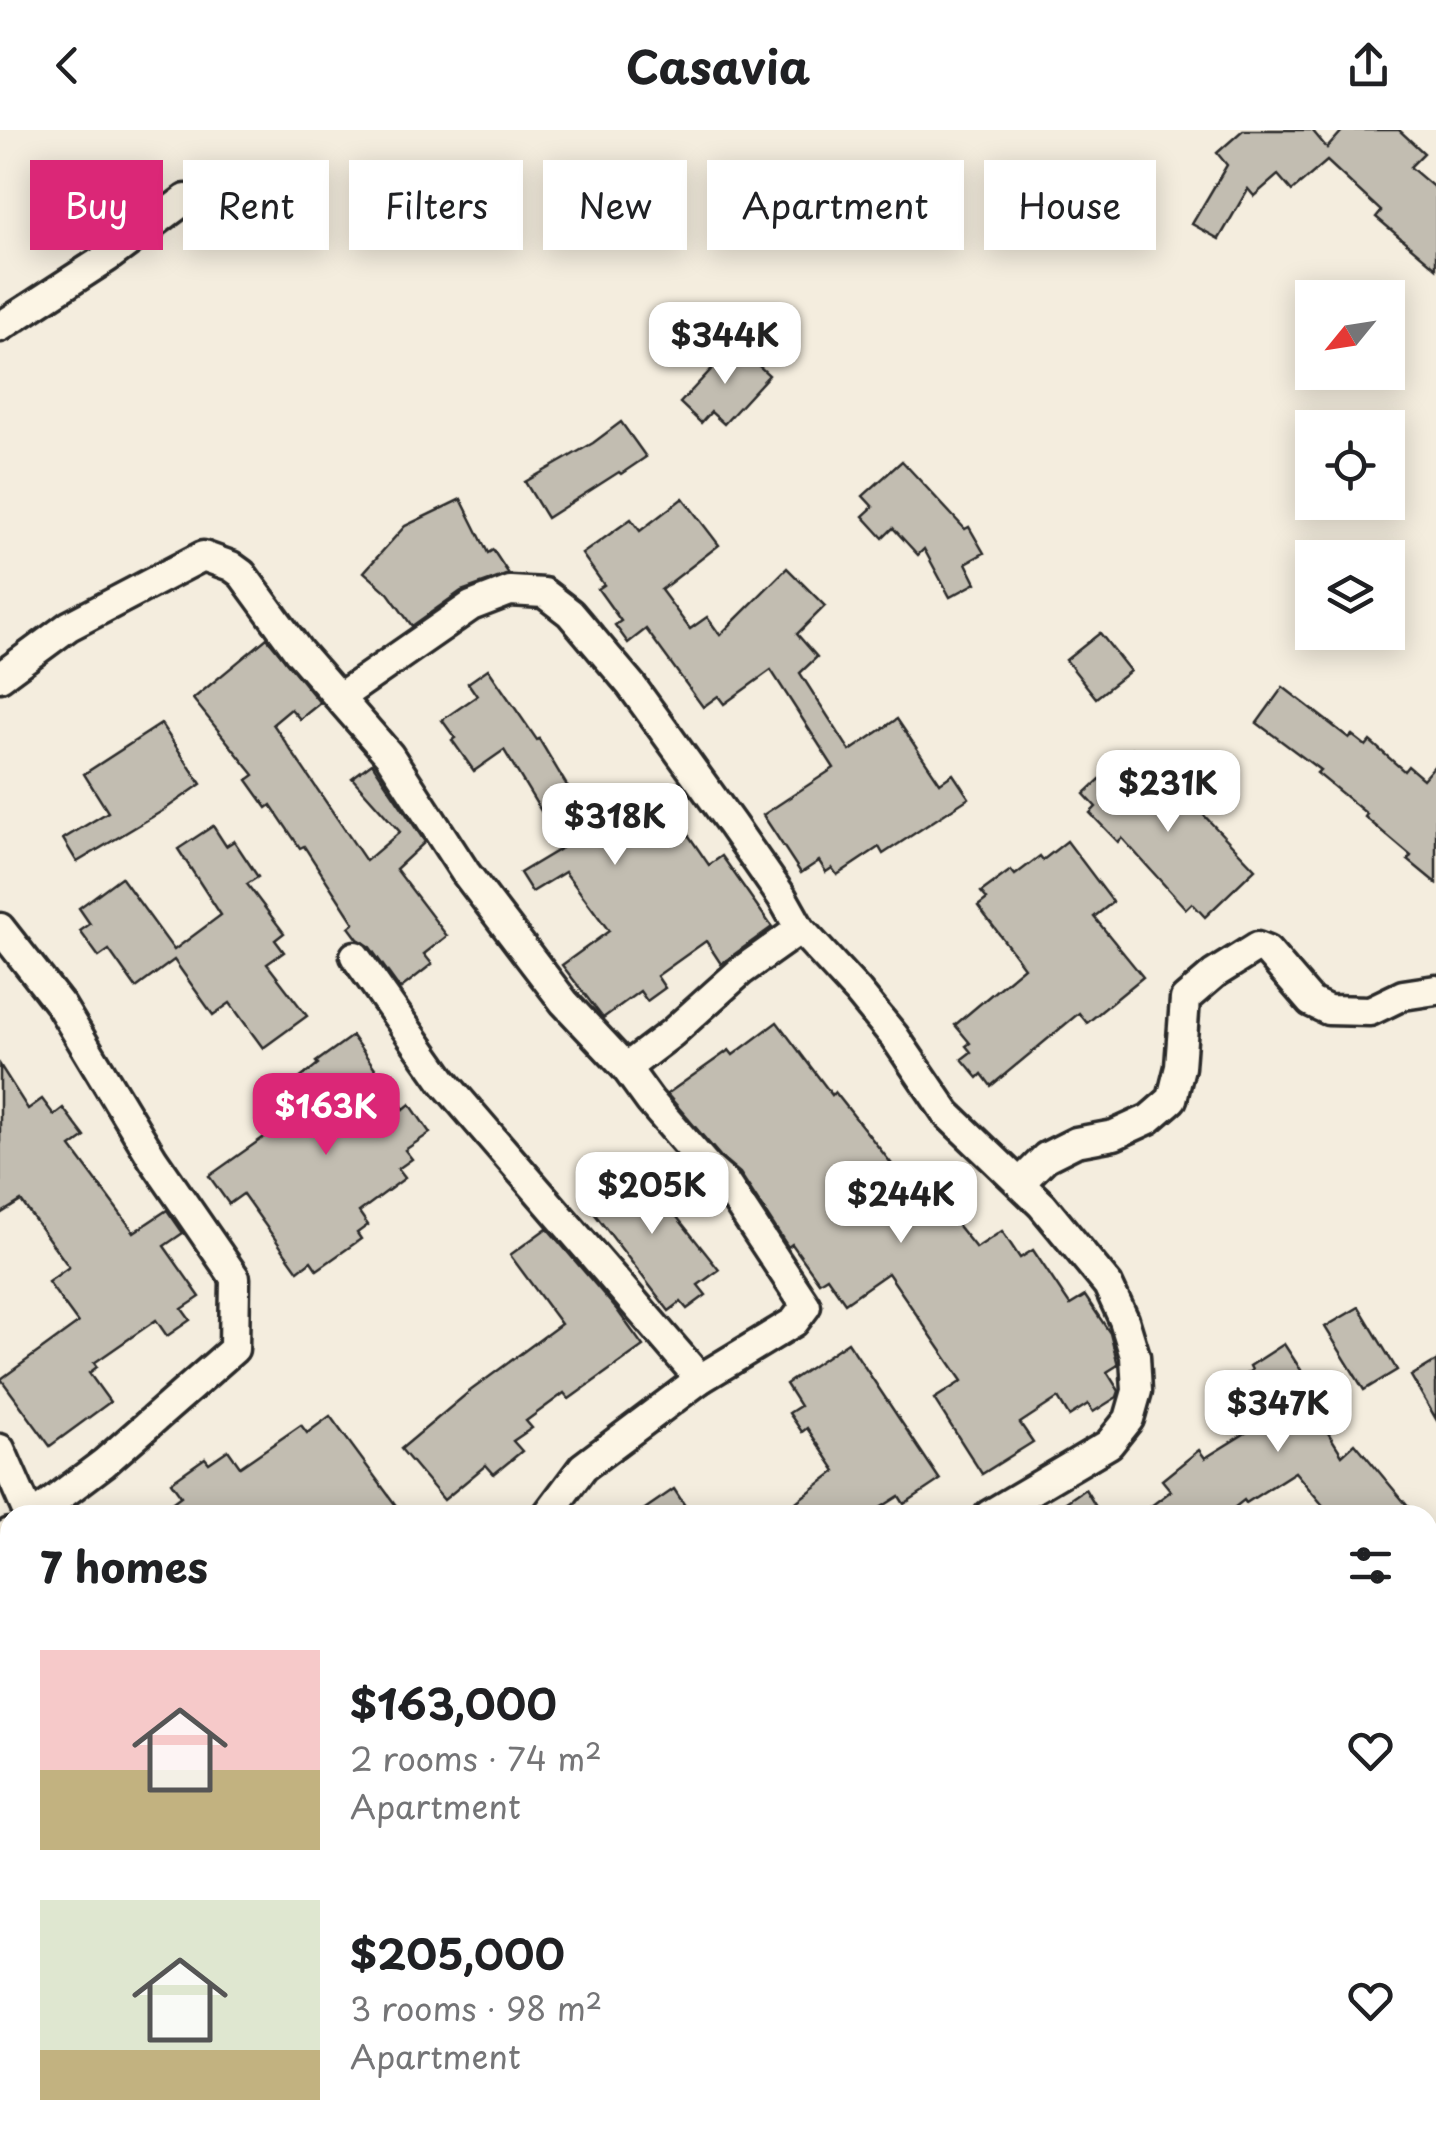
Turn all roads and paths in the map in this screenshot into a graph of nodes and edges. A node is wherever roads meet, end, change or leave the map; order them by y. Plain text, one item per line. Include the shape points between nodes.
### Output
1 (183, 200) edge
2 (0, 327) edge
3 (0, 677) edge
4 (340, 697) junction
5 (0, 928) edge
6 (800, 929) junction
7 (356, 956) dead end
8 (1436, 990) edge
9 (626, 1068) junction
10 (1020, 1183) junction
11 (700, 1379) junction
12 (0, 1449) edge
13 (27, 1505) edge
14 (46, 1505) edge
15 (555, 1505) edge
16 (1006, 1505) edge

1 - 2 street
3 - 4 street via 69,626 203,556 242,574
4 - 6 street via 471,606 510,591 544,592 631,685
4 - 9 street via 390,755 465,872 564,1002
5 - 14 street via 61,1006 235,1278 234,1349
6 - 9 street
6 - 10 street via 894,1036 947,1114
7 - 11 street via 443,1081
8 - 10 street via 1403,995 1370,1011 1328,1010 1310,1002 1257,947 1186,999 1172,1099 1149,1119 1046,1157
9 - 11 street via 725,1183 806,1306 794,1322
10 - 16 street via 1108,1285 1135,1356 1137,1391 1129,1419 1109,1444
11 - 15 street via 583,1468
12 - 13 street

